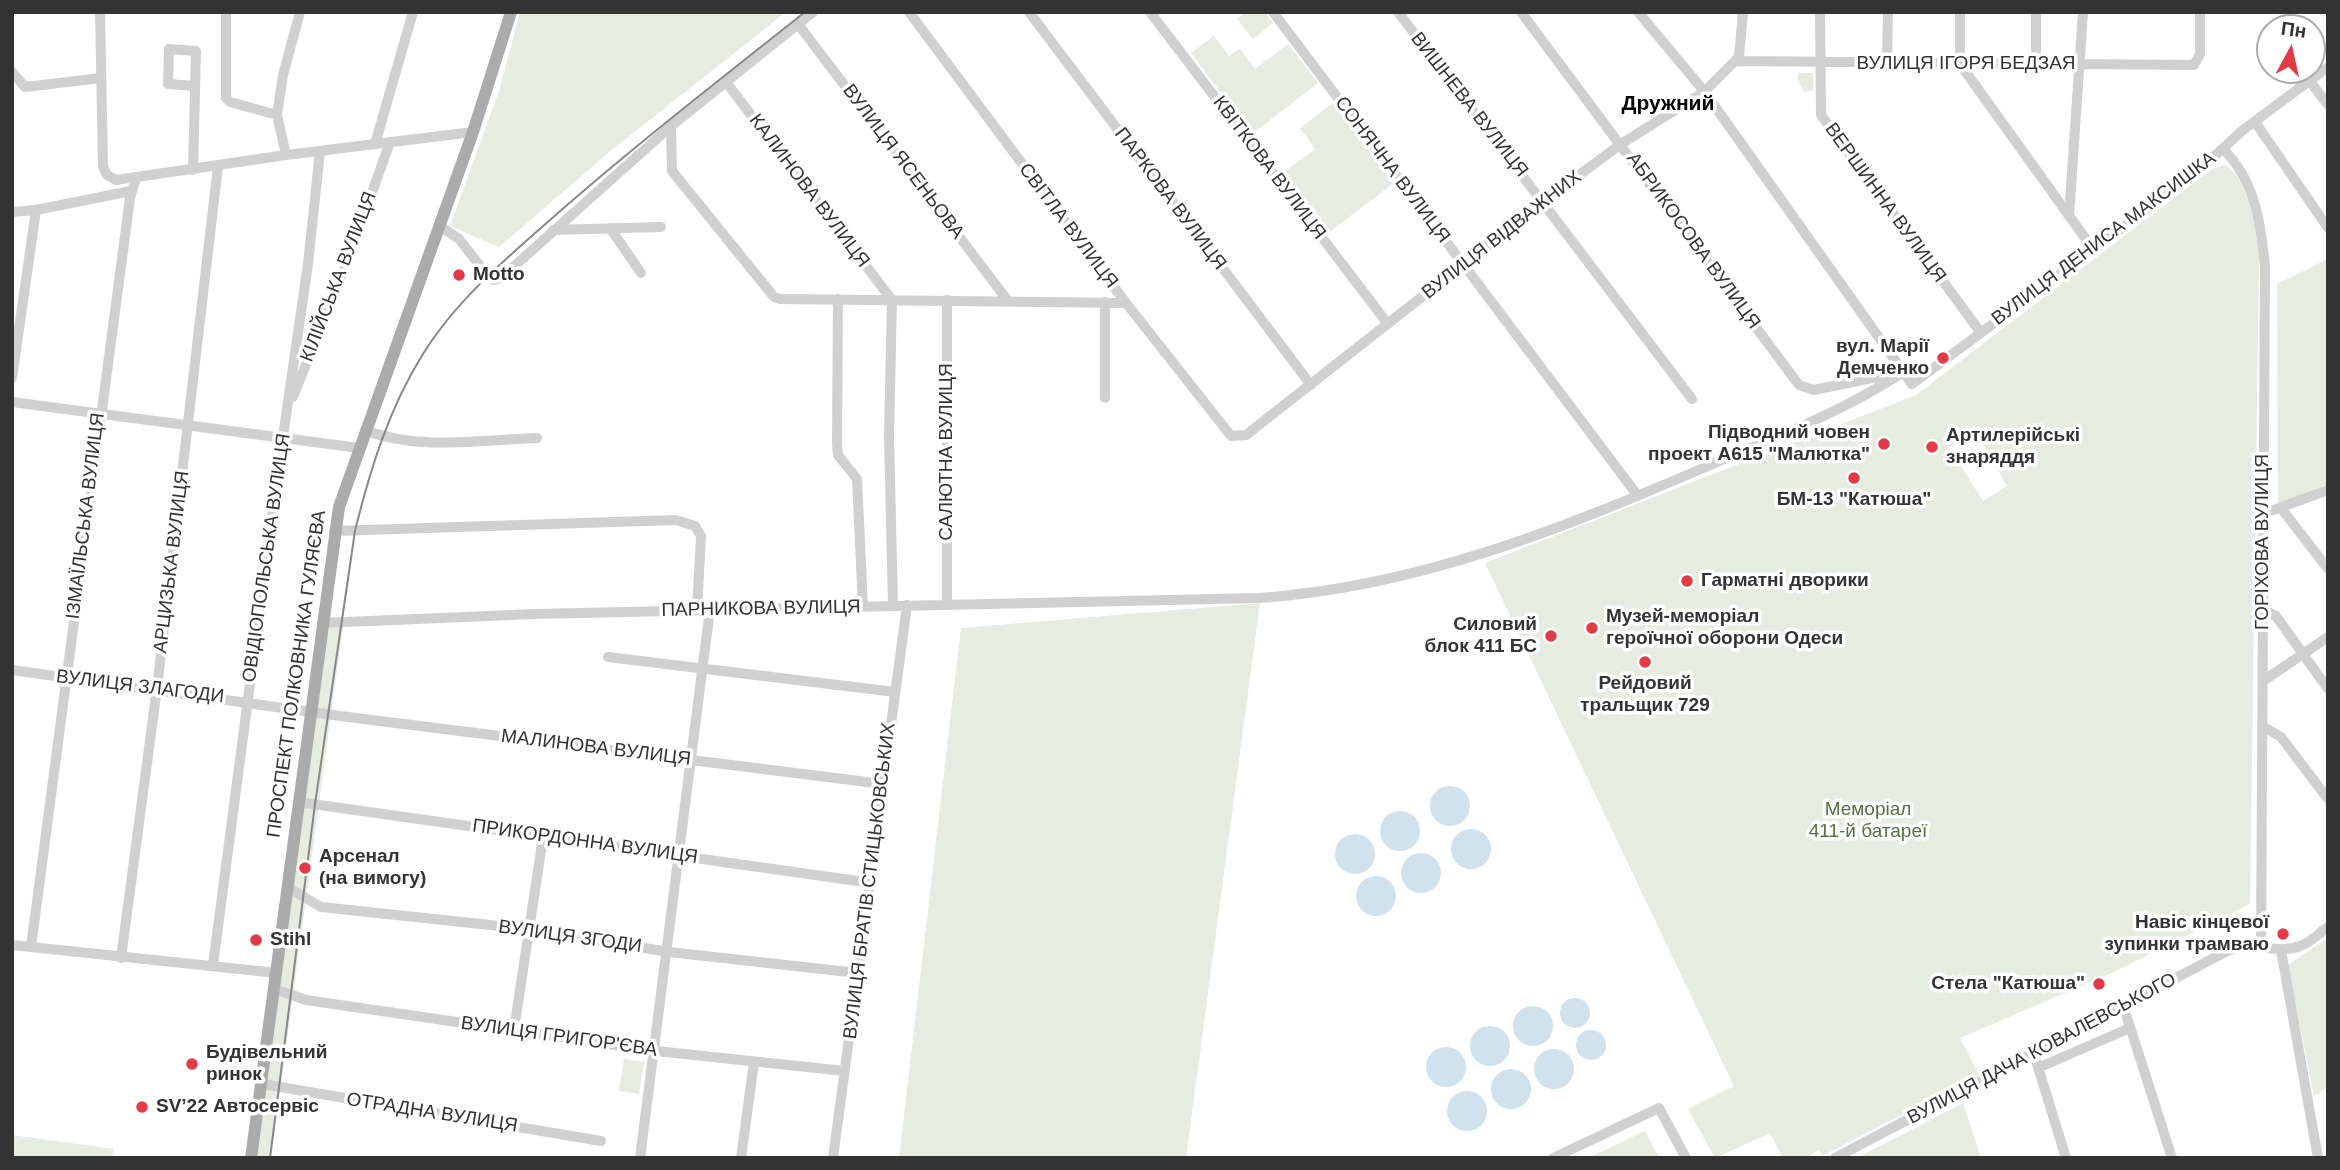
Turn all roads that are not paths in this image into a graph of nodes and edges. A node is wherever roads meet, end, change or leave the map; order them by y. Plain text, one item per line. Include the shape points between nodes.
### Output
1 (100, 12) edge
2 (226, 12) edge
3 (300, 12) edge
4 (413, 12) edge
5 (511, 12) edge
6 (813, 12) edge
7 (909, 12) edge
8 (1029, 12) edge
9 (1150, 12) edge
10 (1273, 12) edge
11 (1398, 12) edge
12 (1521, 12) edge
13 (1638, 12) edge
14 (1743, 12) edge
15 (1820, 12) edge
16 (1888, 12) edge
17 (1961, 12) edge
18 (2036, 12) edge
19 (2083, 12) edge
20 (2200, 12) edge
21 (798, 24) junction
22 (1736, 61) junction
23 (1819, 63) junction
24 (1887, 63) junction
25 (1961, 64) junction
26 (2036, 65) junction
27 (2080, 65) junction
28 (12, 72) edge
29 (101, 78) junction
30 (726, 82) junction
31 (2304, 84) edge
32 (2312, 84) edge
33 (195, 86) junction
34 (1704, 92) junction
35 (2328, 104) edge
36 (277, 115) junction
37 (2255, 122) junction
38 (671, 126) junction
39 (473, 132) junction
40 (390, 142) junction
41 (375, 144) junction
42 (1621, 144) junction
43 (2223, 149) junction
44 (320, 151) junction
45 (286, 155) junction
46 (218, 166) junction
47 (192, 170) junction
48 (136, 178) junction
49 (131, 191) junction
50 (1544, 201) junction
51 (36, 210) junction
52 (12, 212) edge
53 (2069, 216) junction
54 (440, 226) junction
55 (661, 226) dead end
56 (610, 228) junction
57 (2328, 228) edge
58 (552, 230) junction
59 (2093, 249) junction
60 (1463, 263) junction
61 (641, 273) dead end
62 (838, 299) junction
63 (892, 300) junction
64 (947, 300) junction
65 (1008, 301) junction
66 (1105, 302) junction
67 (1126, 303) junction
68 (1388, 324) junction
69 (1980, 333) junction
70 (1903, 372) junction
71 (12, 378) edge
72 (1311, 385) junction
73 (1105, 398) dead end
74 (1692, 399) dead end
75 (12, 402) edge
76 (287, 411) junction
77 (99, 415) junction
78 (188, 426) junction
79 (365, 430) junction
80 (1231, 436) joint
81 (283, 438) junction
82 (537, 438) dead end
83 (359, 448) junction
84 (2328, 490) edge
85 (1639, 496) junction
86 (2281, 508) junction
87 (2262, 514) junction
88 (334, 531) junction
89 (2328, 569) edge
90 (947, 604) junction
91 (907, 605) junction
92 (893, 606) junction
93 (863, 607) junction
94 (2262, 609) junction
95 (697, 610) junction
96 (710, 610) junction
97 (322, 624) junction
98 (2328, 636) edge
99 (2303, 654) junction
100 (608, 657) dead end
101 (703, 669) junction
102 (12, 670) edge
103 (66, 677) junction
104 (2263, 681) junction
105 (158, 688) junction
106 (2328, 689) edge
107 (895, 692) junction
108 (248, 701) junction
109 (310, 711) junction
110 (2262, 726) junction
111 (692, 760) junction
112 (883, 784) junction
113 (2328, 799) edge
114 (298, 802) junction
115 (543, 837) junction
116 (681, 855) junction
117 (872, 883) junction
118 (287, 887) junction
119 (2328, 928) edge
120 (528, 929) junction
121 (12, 945) edge
122 (2261, 945) junction
123 (31, 947) junction
124 (2281, 950) junction
125 (669, 952) junction
126 (121, 958) junction
127 (213, 965) junction
128 (277, 973) junction
129 (858, 973) junction
130 (275, 989) junction
131 (2123, 1005) junction
132 (2130, 1028) junction
133 (514, 1030) junction
134 (656, 1051) junction
135 (2034, 1054) junction
136 (754, 1062) junction
137 (2040, 1067) junction
138 (845, 1071) junction
139 (262, 1084) junction
140 (601, 1141) dead end
141 (251, 1158) edge
142 (640, 1158) edge
143 (741, 1158) edge
144 (834, 1158) edge
145 (1553, 1158) edge
146 (1686, 1158) edge
147 (1835, 1158) edge
148 (2066, 1158) edge
149 (2172, 1158) edge
150 (2318, 1158) edge

1 - 29 street
2 - 36 street via 226,98
3 - 36 street
4 - 41 street
5 - 39 main road, ПРОСПЕКТ ПОЛКОВНИКА ГУЛЯЄВА
6 - 21 street
7 - 67 street, СВІТЛА ВУЛИЦЯ
8 - 72 street, ПАРКОВА ВУЛИЦЯ
9 - 68 street, КВІТКОВА ВУЛИЦЯ
10 - 60 street, СОНЯЧНА ВУЛИЦЯ
11 - 50 street, ВИШНЕВА ВУЛИЦЯ
12 - 42 street, АБРИКОСОВА ВУЛИЦЯ
13 - 34 street
14 - 22 street via 1741,51
15 - 23 street, ВЕРШИННА ВУЛИЦЯ
16 - 24 street
17 - 25 street
18 - 26 street
19 - 27 street
20 - 27 street, ВУЛИЦЯ ІГОРЯ БЕДЗАЯ via 2197,64
21 - 30 street
21 - 65 street, ВУЛИЦЯ ЯСЕНЬОВА
22 - 23 street, ВУЛИЦЯ ІГОРЯ БЕДЗАЯ
22 - 34 street, ВУЛИЦЯ ВІДВАЖНИХ
23 - 24 street, ВУЛИЦЯ ІГОРЯ БЕДЗАЯ
23 - 69 street, ВЕРШИННА ВУЛИЦЯ via 1821,115
24 - 25 street, ВУЛИЦЯ ІГОРЯ БЕДЗАЯ
25 - 26 street, ВУЛИЦЯ ІГОРЯ БЕДЗАЯ
25 - 53 street
26 - 27 street, ВУЛИЦЯ ІГОРЯ БЕДЗАЯ
27 - 53 street
28 - 29 street via 25,87
29 - 48 street via 103,167 116,180
30 - 38 street
30 - 63 street, КАЛИНОВА ВУЛИЦЯ
31 - 37 street, ВУЛИЦЯ ДЕНИСА МАКСИШКА
32 - 35 street
33 - 33 street via 168,84 169,49 195,50
33 - 47 street
34 - 42 street, ВУЛИЦЯ ВІДВАЖНИХ
34 - 70 street
36 - 45 street
37 - 43 street, ВУЛИЦЯ ДЕНИСА МАКСИШКА
37 - 57 street
38 - 58 street
38 - 62 street via 672,170 774,297
39 - 40 street
39 - 54 main road, ПРОСПЕКТ ПОЛКОВНИКА ГУЛЯЄВА
40 - 41 street
40 - 76 street, КІЛІЙСЬКА ВУЛИЦЯ
41 - 44 street
42 - 50 street, ВУЛИЦЯ ВІДВАЖНИХ
42 - 70 street, АБРИКОСОВА ВУЛИЦЯ via 1804,389
43 - 59 street, ВУЛИЦЯ ДЕНИСА МАКСИШКА
43 - 87 street, ГОРІХОВА ВУЛИЦЯ via 2246,178 2263,241
44 - 45 street
44 - 76 street, ОВІДІОПОЛЬСЬКА ВУЛИЦЯ
45 - 46 street
46 - 47 street
46 - 78 street, АРЦИЗЬКА ВУЛИЦЯ
47 - 48 street
48 - 49 street, ІЗМАЇЛЬСЬКА ВУЛИЦЯ
49 - 51 street
49 - 77 street, ІЗМАЇЛЬСЬКА ВУЛИЦЯ
50 - 60 street, ВУЛИЦЯ ВІДВАЖНИХ
50 - 74 street, ВИШНЕВА ВУЛИЦЯ
51 - 52 street
51 - 71 street
53 - 59 street
54 - 58 street via 459,239 494,280
54 - 79 main road, ПРОСПЕКТ ПОЛКОВНИКА ГУЛЯЄВА
55 - 56 street
56 - 58 street
56 - 61 street
59 - 69 street, ВУЛИЦЯ ДЕНИСА МАКСИШКА
60 - 68 street, ВУЛИЦЯ ВІДВАЖНИХ
60 - 85 street, СОНЯЧНА ВУЛИЦЯ
62 - 63 street
62 - 93 street via 837,444 838,455 856,479
63 - 64 street
63 - 92 street
64 - 65 street
64 - 90 street, САЛЮТНА ВУЛИЦЯ
65 - 66 street
66 - 67 street
66 - 73 street
67 - 80 street, СВІТЛА ВУЛИЦЯ
68 - 72 street, ВУЛИЦЯ ВІДВАЖНИХ
69 - 70 street, ВУЛИЦЯ ДЕНИСА МАКСИШКА via 1912,384
70 - 85 street via 1817,419
72 - 80 street, ВУЛИЦЯ ВІДВАЖНИХ via 1246,435
75 - 77 street
76 - 81 street, ОВІДІОПОЛЬСЬКА ВУЛИЦЯ
77 - 78 street
77 - 103 street, ІЗМАЇЛЬСЬКА ВУЛИЦЯ
78 - 81 street
78 - 105 street, АРЦИЗЬКА ВУЛИЦЯ
79 - 82 street via 411,442
79 - 83 main road, ПРОСПЕКТ ПОЛКОВНИКА ГУЛЯЄВА
81 - 83 street
81 - 108 street, ОВІДІОПОЛЬСЬКА ВУЛИЦЯ
83 - 88 main road, ПРОСПЕКТ ПОЛКОВНИКА ГУЛЯЄВА
84 - 86 street
85 - 90 street, ПАРНИКОВА ВУЛИЦЯ via 1484,554 1353,587 1267,597 970,607
86 - 87 street
86 - 89 street
87 - 94 street, ГОРІХОВА ВУЛИЦЯ
88 - 95 street via 676,520 695,526 701,536
88 - 97 main road, ПРОСПЕКТ ПОЛКОВНИКА ГУЛЯЄВА
90 - 91 street, ПАРНИКОВА ВУЛИЦЯ
91 - 92 street, ПАРНИКОВА ВУЛИЦЯ
91 - 107 street, ВУЛИЦЯ БРАТІВ СТИЦЬКОВСЬКИХ
92 - 93 street, ПАРНИКОВА ВУЛИЦЯ
93 - 96 street, ПАРНИКОВА ВУЛИЦЯ
94 - 99 street via 2276,616
94 - 104 street, ГОРІХОВА ВУЛИЦЯ
95 - 96 street, ПАРНИКОВА ВУЛИЦЯ
95 - 97 street, ПАРНИКОВА ВУЛИЦЯ
96 - 101 street
97 - 109 main road, ПРОСПЕКТ ПОЛКОВНИКА ГУЛЯЄВА
98 - 99 street
99 - 104 street
99 - 106 street
100 - 101 street
101 - 107 street
101 - 111 street
102 - 103 street, ВУЛИЦЯ ЗЛАГОДИ
103 - 105 street, ВУЛИЦЯ ЗЛАГОДИ
103 - 123 street, ІЗМАЇЛЬСЬКА ВУЛИЦЯ
104 - 110 street, ГОРІХОВА ВУЛИЦЯ
105 - 108 street, ВУЛИЦЯ ЗЛАГОДИ
105 - 126 street, АРЦИЗЬКА ВУЛИЦЯ
107 - 112 street, ВУЛИЦЯ БРАТІВ СТИЦЬКОВСЬКИХ
108 - 109 street, ВУЛИЦЯ ЗЛАГОДИ
108 - 127 street, ОВІДІОПОЛЬСЬКА ВУЛИЦЯ
109 - 111 street, МАЛИНОВА ВУЛИЦЯ
109 - 114 main road, ПРОСПЕКТ ПОЛКОВНИКА ГУЛЯЄВА
110 - 113 street via 2281,737
110 - 122 street, ГОРІХОВА ВУЛИЦЯ
111 - 112 street, МАЛИНОВА ВУЛИЦЯ
111 - 116 street
112 - 117 street, ВУЛИЦЯ БРАТІВ СТИЦЬКОВСЬКИХ
114 - 115 street, ПРИКОРДОННА ВУЛИЦЯ
114 - 118 main road, ПРОСПЕКТ ПОЛКОВНИКА ГУЛЯЄВА
115 - 116 street, ПРИКОРДОННА ВУЛИЦЯ
115 - 120 street
116 - 117 street, ПРИКОРДОННА ВУЛИЦЯ
116 - 125 street
117 - 129 street, ВУЛИЦЯ БРАТІВ СТИЦЬКОВСЬКИХ
118 - 120 street, ВУЛИЦЯ ЗГОДИ via 321,907
118 - 128 main road, ПРОСПЕКТ ПОЛКОВНИКА ГУЛЯЄВА
119 - 124 street via 2302,946
120 - 125 street, ВУЛИЦЯ ЗГОДИ
120 - 133 street
121 - 123 street
122 - 124 street, ВУЛИЦЯ ДАЧА КОВАЛЕВСЬКОГО
122 - 131 street, ВУЛИЦЯ ДАЧА КОВАЛЕВСЬКОГО via 2230,950
123 - 126 street
124 - 150 street
125 - 129 street, ВУЛИЦЯ ЗГОДИ
125 - 134 street
126 - 127 street
127 - 128 street
128 - 130 main road, ПРОСПЕКТ ПОЛКОВНИКА ГУЛЯЄВА
129 - 138 street, ВУЛИЦЯ БРАТІВ СТИЦЬКОВСЬКИХ
130 - 133 street, ВУЛИЦЯ ГРИГОР'ЄВА via 306,1000
130 - 139 main road, ПРОСПЕКТ ПОЛКОВНИКА ГУЛЯЄВА
131 - 132 street
131 - 135 street, ВУЛИЦЯ ДАЧА КОВАЛЕВСЬКОГО
132 - 137 street
132 - 149 street
133 - 134 street, ВУЛИЦЯ ГРИГОР'ЄВА
134 - 136 street, ВУЛИЦЯ ГРИГОР'ЄВА
134 - 142 street
135 - 137 street
135 - 147 street, ВУЛИЦЯ ДАЧА КОВАЛЕВСЬКОГО
136 - 138 street, ВУЛИЦЯ ГРИГОР'ЄВА
136 - 143 street
137 - 148 street
138 - 144 street, ВУЛИЦЯ БРАТІВ СТИЦЬКОВСЬКИХ
139 - 140 street, ОТРАДНА ВУЛИЦЯ
139 - 141 main road, ПРОСПЕКТ ПОЛКОВНИКА ГУЛЯЄВА
145 - 146 street via 1659,1108

